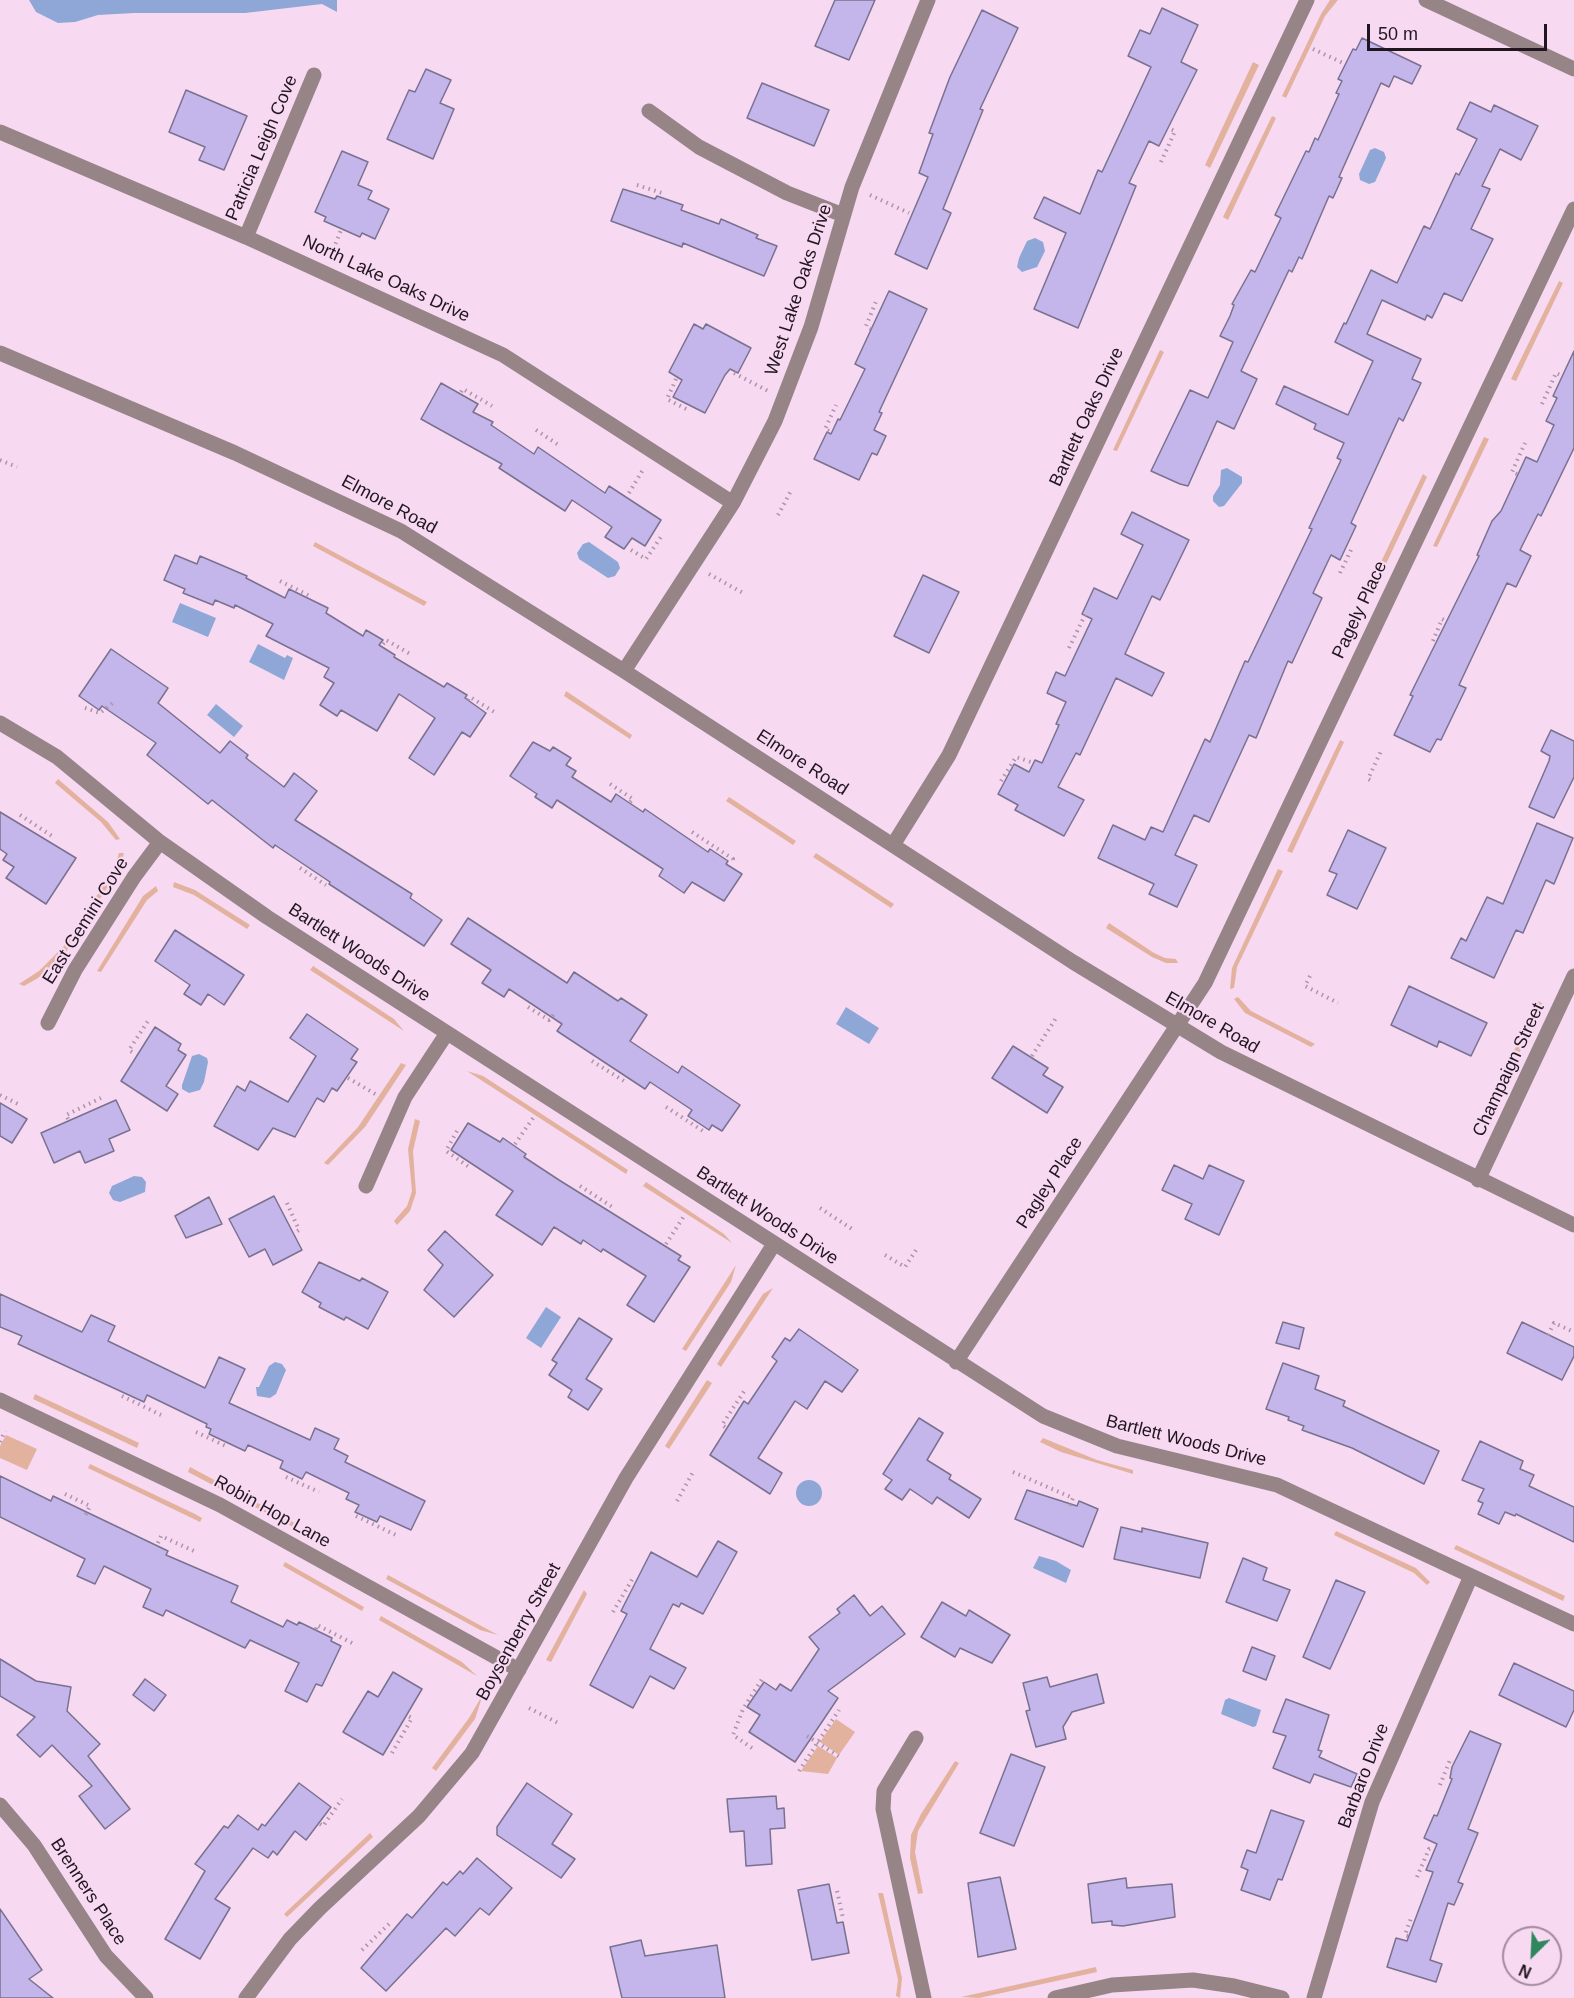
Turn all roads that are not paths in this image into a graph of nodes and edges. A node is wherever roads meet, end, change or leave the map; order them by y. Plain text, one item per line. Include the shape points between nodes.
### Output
1 (928, 0) edge
2 (1307, 0) edge
3 (1426, 0) edge
4 (1574, 69) edge
5 (314, 75) dead end
6 (649, 111) dead end
7 (0, 132) edge
8 (1574, 209) edge
9 (843, 215) junction
10 (246, 237) junction
11 (0, 353) edge
12 (732, 503) junction
13 (624, 671) junction
14 (0, 723) edge
15 (160, 842) junction
16 (893, 845) junction
17 (1574, 976) edge
18 (48, 1023) dead end
19 (1178, 1026) junction
20 (447, 1033) junction
21 (1478, 1180) junction
22 (366, 1186) dead end
23 (1574, 1225) edge
24 (774, 1244) junction
25 (956, 1362) junction
26 (0, 1400) edge
27 (1471, 1576) junction
28 (1574, 1624) edge
29 (519, 1670) junction
30 (916, 1738) dead end
31 (0, 1805) edge
32 (146, 1998) edge
33 (246, 1998) edge
34 (924, 1998) edge
35 (1055, 1998) edge
36 (1282, 1998) edge
37 (1314, 1998) edge

1 - 9 street, West Lake Oaks Drive
2 - 16 street, Bartlett Oaks Drive via 949,755
3 - 4 street
5 - 10 street, Patricia Leigh Cove
6 - 9 street via 699,147 788,193
7 - 10 street, North Lake Oaks Drive
8 - 19 street, Pagely Place via 1205,983
9 - 12 street, West Lake Oaks Drive via 811,327 783,400
10 - 12 street, North Lake Oaks Drive via 503,355
11 - 13 street, Elmore Road via 235,453 385,523
12 - 13 street, West Lake Oaks Drive
13 - 16 street, Elmore Road
14 - 15 street, Bartlett Woods Drive via 64,762
15 - 18 street, East Gemini Cove via 75,970
15 - 20 street, Bartlett Woods Drive via 267,917
16 - 19 street, Elmore Road
17 - 21 street, Champaign Street
19 - 21 street, Elmore Road via 1302,1094
19 - 25 street, Pagley Place
20 - 22 street via 400,1106
20 - 24 street, Bartlett Woods Drive
21 - 23 street, Elmore Road
24 - 25 street, Bartlett Woods Drive
24 - 29 street, Boysenberry Street via 641,1453
25 - 27 street, Bartlett Woods Drive via 1043,1416 1084,1435 1277,1485
26 - 29 street, Robin Hop Lane via 220,1505
27 - 28 street, Bartlett Woods Drive
27 - 37 street, Barbaro Drive via 1372,1802
29 - 33 street, Boysenberry Street via 484,1735 449,1783 320,1908
30 - 34 street via 884,1791 883,1809
31 - 32 street, Brenners Place via 34,1845 106,1956
35 - 36 street via 1112,1985 1193,1980

